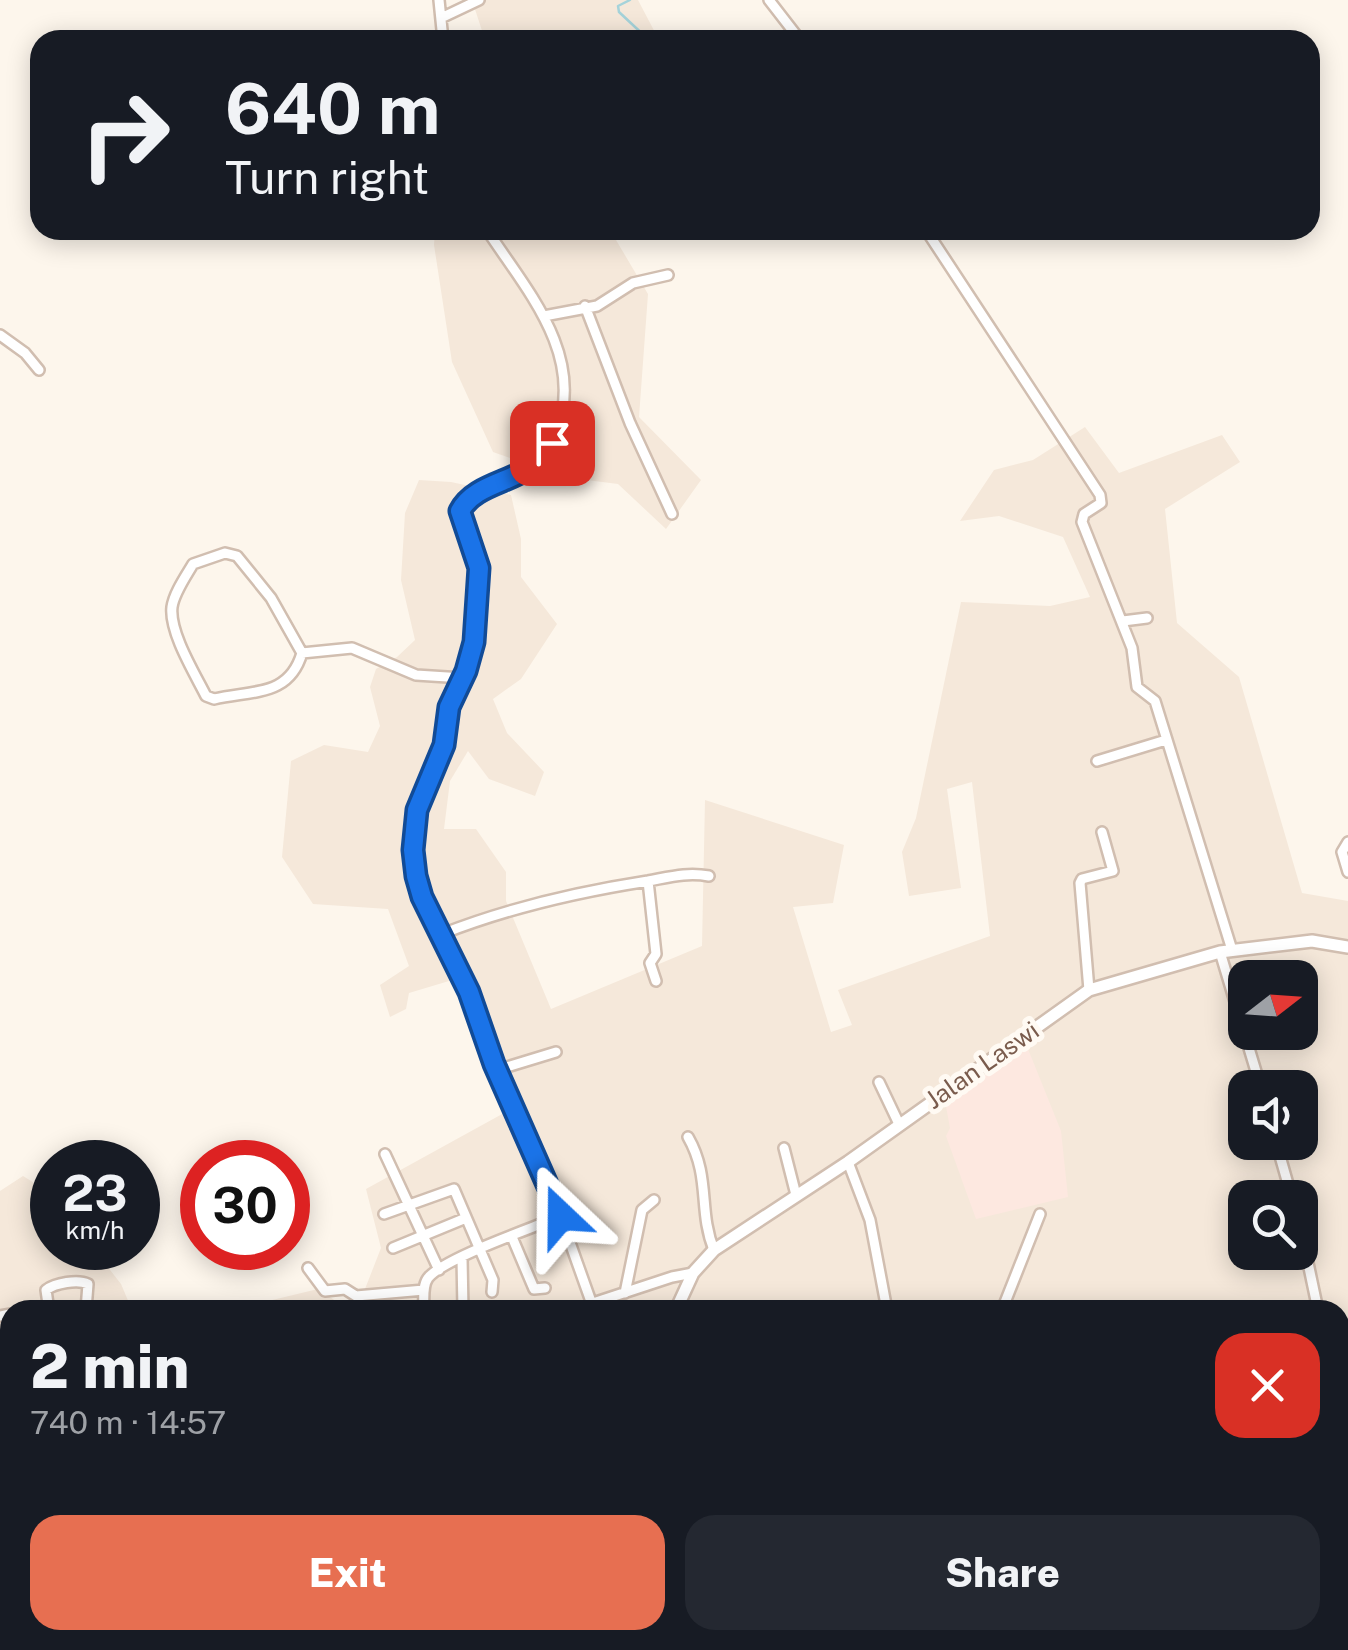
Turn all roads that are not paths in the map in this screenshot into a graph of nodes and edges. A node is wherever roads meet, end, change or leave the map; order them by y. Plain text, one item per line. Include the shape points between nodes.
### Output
1 (439, 0) edge
2 (479, 0) edge
3 (769, 0) edge
4 (441, 18) junction
5 (442, 30) edge
6 (792, 30) edge
7 (493, 240) edge
8 (933, 240) edge
9 (668, 275) dead end
10 (585, 306) junction
11 (544, 316) junction
12 (0, 335) edge
13 (39, 370) dead end
14 (672, 514) dead end
15 (1148, 618) dead end
16 (1123, 621) junction
17 (302, 652) junction
18 (463, 678) junction
19 (1166, 740) junction
20 (1097, 760) dead end
21 (1102, 832) dead end
22 (1348, 842) edge
23 (1348, 872) edge
24 (710, 876) dead end
25 (648, 881) junction
26 (442, 934) junction
27 (1348, 947) edge
28 (1226, 951) junction
29 (656, 980) dead end
30 (1089, 990) junction
31 (556, 1052) dead end
32 (497, 1070) junction
33 (1256, 1070) edge
34 (880, 1082) dead end
35 (899, 1124) junction
36 (688, 1138) dead end
37 (784, 1148) dead end
38 (386, 1154) dead end
39 (848, 1162) junction
40 (796, 1195) junction
41 (654, 1200) dead end
42 (408, 1204) junction
43 (384, 1214) dead end
44 (1040, 1214) dead end
45 (561, 1216) junction
46 (466, 1218) junction
47 (423, 1236) junction
48 (512, 1237) junction
49 (392, 1248) dead end
50 (714, 1250) junction
51 (480, 1251) junction
52 (462, 1258) junction
53 (309, 1270) edge
54 (439, 1270) junction
55 (1310, 1270) edge
56 (693, 1273) junction
57 (545, 1288) dead end
58 (424, 1290) junction
59 (492, 1292) dead end
60 (625, 1292) junction
61 (47, 1300) edge
62 (87, 1300) edge
63 (424, 1300) edge
64 (463, 1300) edge
65 (591, 1300) edge
66 (608, 1300) edge
67 (682, 1300) edge
68 (885, 1300) edge
69 (1006, 1300) edge
70 (1316, 1300) edge

1 - 4 street
2 - 4 street
3 - 6 street
4 - 5 street
7 - 11 street
8 - 16 street via 1096,486 1102,504 1082,522
9 - 10 street
10 - 11 street
10 - 14 street
11 - 18 street via 566,386 552,443 536,466 470,498 460,511 479,568 474,642
12 - 13 street
15 - 16 street
16 - 19 street via 1137,687 1155,701
17 - 17 street via 237,556 225,552 193,564 171,612 206,696 272,688 296,672
17 - 18 street via 352,648 416,675
18 - 26 street via 417,810 413,850 422,897
19 - 20 street
19 - 28 street
21 - 30 street via 1112,871 1080,883
22 - 23 street via 1342,852
24 - 25 street
25 - 26 street via 545,901
25 - 29 street
26 - 32 street
27 - 28 street, Jalan Laswi via 1312,941
28 - 30 street, Jalan Laswi
28 - 33 street
30 - 35 street, Jalan Laswi
31 - 32 street
32 - 45 street
34 - 35 street
35 - 39 street, Jalan Laswi
36 - 50 street via 700,1159
37 - 40 street
38 - 42 street
39 - 40 street, Jalan Laswi
39 - 68 street via 870,1220
40 - 50 street, Jalan Laswi
41 - 60 street via 642,1210
42 - 43 street
42 - 46 street via 454,1189
42 - 47 street
44 - 69 street
45 - 48 street
45 - 65 street
46 - 47 street
46 - 51 street
47 - 49 street
47 - 54 street
48 - 51 street
48 - 57 street via 534,1288
50 - 56 street, Jalan Laswi
51 - 52 street
51 - 59 street
52 - 54 street
52 - 64 street
53 - 58 street via 324,1291 345,1288 356,1296
54 - 58 street
55 - 70 street
56 - 60 street
56 - 67 street, Jalan Laswi
58 - 63 street
60 - 66 street
61 - 62 street via 50,1286 82,1281 88,1284

